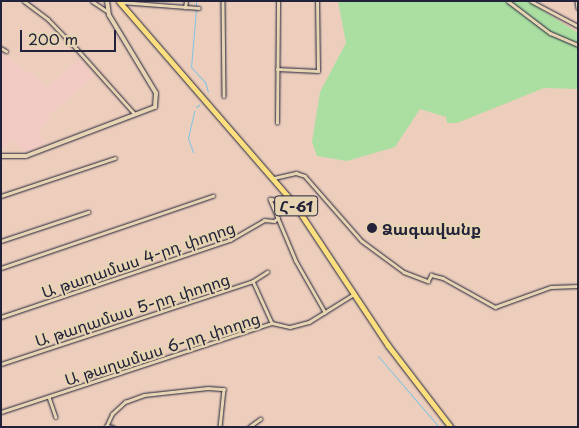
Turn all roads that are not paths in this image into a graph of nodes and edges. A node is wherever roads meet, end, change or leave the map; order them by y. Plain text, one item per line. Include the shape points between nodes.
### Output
1 (24, 1) edge
2 (92, 1) edge
3 (107, 1) edge
4 (186, 1) edge
5 (223, 1) edge
6 (278, 1) edge
7 (317, 1) edge
8 (508, 1) edge
9 (531, 1) edge
10 (577, 1) edge
11 (120, 2) edge
12 (185, 8) junction
13 (199, 8) dead end
14 (578, 8) edge
15 (107, 10) junction
16 (578, 26) edge
17 (578, 45) edge
18 (1, 48) edge
19 (6, 51) dead end
20 (277, 69) junction
21 (224, 96) dead end
22 (136, 115) junction
23 (277, 124) dead end
24 (1, 156) edge
25 (115, 158) dead end
26 (274, 178) junction
27 (1, 196) edge
28 (213, 196) dead end
29 (294, 204) junction
30 (88, 212) dead end
31 (278, 218) junction
32 (1, 241) edge
33 (1, 268) edge
34 (268, 272) dead end
35 (253, 282) junction
36 (578, 286) edge
37 (354, 294) junction
38 (325, 312) junction
39 (1, 318) edge
40 (272, 323) junction
41 (1, 364) edge
42 (49, 397) junction
43 (1, 412) edge
44 (56, 417) dead end
45 (260, 419) dead end
46 (106, 426) edge
47 (113, 427) edge
48 (220, 427) edge
49 (249, 427) edge
50 (451, 427) edge

1 - 22 street via 71,43
2 - 15 street
3 - 15 street
4 - 12 street
5 - 21 street
6 - 20 street
7 - 20 street via 318,71
8 - 17 street via 550,33
9 - 16 street
10 - 14 street
11 - 12 street
11 - 26 main road, Հ-61
12 - 13 street
15 - 22 street via 158,98 155,107
18 - 19 street
20 - 23 street
22 - 24 street via 26,156
25 - 27 street
26 - 29 main road, Հ-61
26 - 36 street via 296,173 305,176 362,241 404,272 428,281 431,275 443,278 495,307 551,287
28 - 33 street
29 - 31 street via 270,198
29 - 37 main road, Հ-61
30 - 32 street
31 - 38 street via 296,261
31 - 39 street, Ա թաղամաս 4-րդ փողոց via 264,220 230,240
34 - 35 street, Ա թաղամաս 5-րդ փողոց
35 - 40 street
35 - 41 street, Ա թաղամաս 5-րդ փողոց
37 - 38 street, Ա թաղամաս 6-րդ փողոց
37 - 50 main road, Հ-61 via 388,346
38 - 40 street, Ա թաղամաս 6-րդ փողոց via 309,322 290,327
40 - 42 street, Ա թաղամաս 6-րդ փողոց
42 - 43 street, Ա թաղամաս 6-րդ փողոց
42 - 44 street
45 - 49 street
46 - 47 street
46 - 48 street via 112,414 125,402 144,395 224,389

